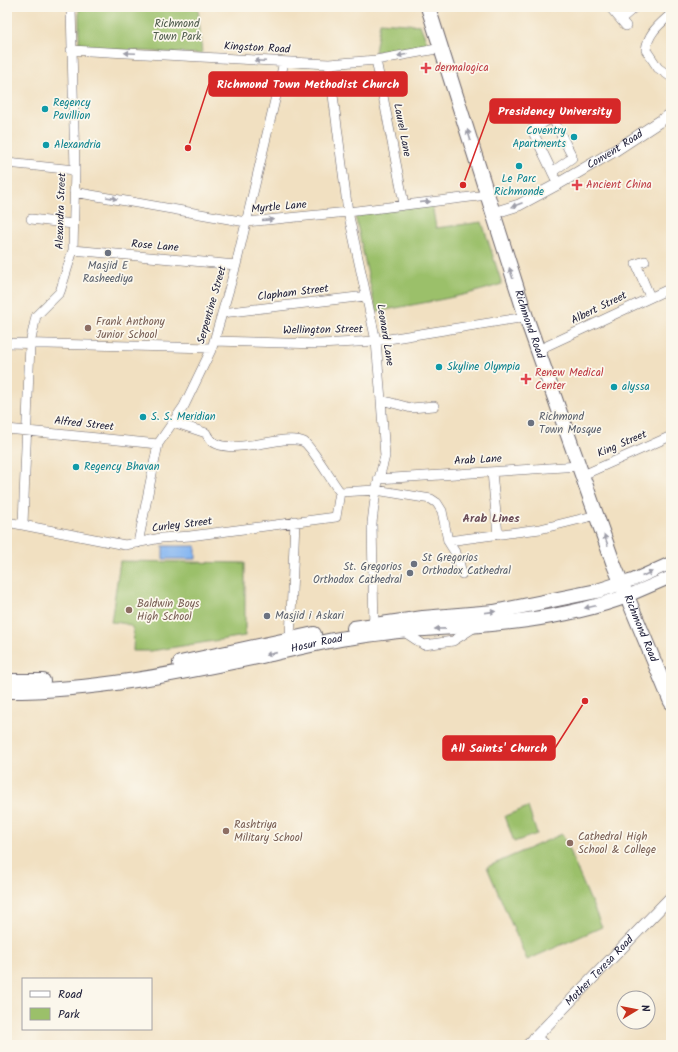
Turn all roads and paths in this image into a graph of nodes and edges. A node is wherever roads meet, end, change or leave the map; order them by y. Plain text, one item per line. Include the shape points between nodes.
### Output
1 (71, 7) edge
2 (428, 7) edge
3 (610, 7) edge
4 (635, 7) edge
5 (671, 14) edge
6 (442, 48) junction
7 (71, 50) junction
8 (376, 60) junction
9 (284, 62) junction
10 (329, 64) junction
11 (671, 77) edge
12 (671, 114) edge
13 (7, 163) edge
14 (74, 170) junction
15 (552, 172) junction
16 (558, 184) junction
17 (74, 192) junction
18 (487, 195) junction
19 (404, 204) junction
20 (348, 212) junction
21 (493, 213) junction
22 (31, 219) dead end
23 (246, 222) junction
24 (73, 224) junction
25 (73, 250) junction
26 (644, 261) dead end
27 (236, 265) junction
28 (671, 288) edge
29 (366, 296) junction
30 (650, 297) junction
31 (222, 313) junction
32 (526, 316) junction
33 (376, 341) junction
34 (7, 343) edge
35 (30, 344) junction
36 (214, 344) junction
37 (538, 350) junction
38 (381, 400) junction
39 (434, 406) dead end
40 (173, 422) junction
41 (7, 429) edge
42 (28, 431) junction
43 (671, 436) edge
44 (158, 444) junction
45 (581, 470) junction
46 (492, 472) junction
47 (395, 477) junction
48 (378, 479) junction
49 (376, 490) junction
50 (340, 492) junction
51 (394, 494) junction
52 (597, 515) junction
53 (295, 521) junction
54 (7, 522) edge
55 (24, 524) junction
56 (498, 535) junction
57 (448, 541) junction
58 (138, 543) junction
59 (671, 563) edge
60 (614, 565) junction
61 (462, 574) dead end
62 (671, 577) edge
63 (624, 589) junction
64 (597, 591) junction
65 (373, 624) junction
66 (290, 639) junction
67 (7, 681) edge
68 (668, 685) edge
69 (7, 691) edge
70 (671, 702) edge
71 (671, 897) edge
72 (671, 906) edge
73 (537, 1043) edge

1 - 7 street, Alexandra Street
2 - 6 main road, Richmond Road
3 - 4 street via 624,23
5 - 11 street via 654,29 646,50 658,68
6 -> 8 street, Kingston Road
18 -> 6 main road, Richmond Road
9 -> 7 street, Kingston Road
7 - 14 street, Alexandra Street
8 - 10 street, Kingston Road
8 - 19 street, Laurel Lane
9 - 10 street, Kingston Road
9 - 23 street, Serpentine Street
10 - 20 street, Leonard Lane
12 - 16 street, Convent Road
13 - 14 street
14 - 17 street, Alexandra Street
15 - 15 street via 532,130 550,119 572,156
15 - 16 street
16 -> 21 street, Convent Road via 518,205
17 -> 23 street, Myrtle Lane
17 - 24 street, Alexandra Street
19 -> 18 street, Myrtle Lane
18 - 21 main road, Richmond Road
19 - 20 street, Myrtle Lane
23 -> 20 street, Myrtle Lane
20 - 29 street, Leonard Lane
32 -> 21 main road, Richmond Road
22 - 24 street
23 - 27 street, Serpentine Street
24 - 25 street, Alexandra Street
25 - 27 street, Rose Lane
25 - 35 street, Alexandra Street via 60,292 36,316
26 - 30 street via 636,264
27 - 31 street, Serpentine Street
28 - 30 street, Albert Street
29 - 31 street, Clapham Street
29 - 33 street, Leonard Lane
30 - 37 street, Albert Street
31 - 36 street, Serpentine Street
32 - 33 street, Wellington Street
32 - 37 main road, Richmond Road
33 - 36 street, Wellington Street
33 - 38 street, Leonard Lane
34 - 35 street, Wellington Street
35 - 36 street, Wellington Street
35 - 42 street, Alexandra Street
36 - 40 street, Serpentine Street via 184,406
37 - 45 main road, Richmond Road
38 - 39 street via 411,408
38 - 48 street, Leonard Lane via 385,456
40 - 44 street, Serpentine Street
40 - 50 street via 206,433 213,443 242,447 296,439 306,443
41 - 42 street, Alfred Street
42 - 44 street, Alfred Street
42 - 55 street, Alexandra Street
43 - 45 street, King Street
44 - 58 street, Serpentine Street
45 - 46 street, Arab Lane
45 - 52 main road, Richmond Road
46 - 47 street, Arab Lane
46 - 56 street
47 - 48 street, Arab Lane
47 - 51 street
48 - 49 street, Leonard Lane
49 - 50 street
49 - 51 street
49 - 65 street, Leonard Lane via 372,523
50 - 53 street, Curley Street via 336,517
51 - 57 street via 423,497 437,503 442,511
52 - 56 street via 540,529
60 -> 52 main road, Richmond Road
53 - 58 street, Curley Street
53 - 66 street
54 - 55 street, Curley Street
55 - 58 street, Curley Street via 125,545
56 - 57 street
57 - 61 street via 458,557
63 -> 59 main road via 633,580
60 - 63 main road, Richmond Road
60 - 64 main road via 607,580
62 - 63 main road
63 - 64 main road, Hosur Road
63 -> 65 main road, Hosur Road via 600,605 476,627 403,632
63 - 68 main road, Richmond Road
65 -> 64 main road, Hosur Road via 494,612
65 - 66 main road, Hosur Road
65 -> 69 main road, Hosur Road via 322,642 269,655 134,681 89,688
66 - 67 main road, Hosur Road via 142,672 88,679
68 - 70 main road, Richmond Road
71 - 73 street, Mother Teresa Road
72 - 73 street, Mother Teresa Road

